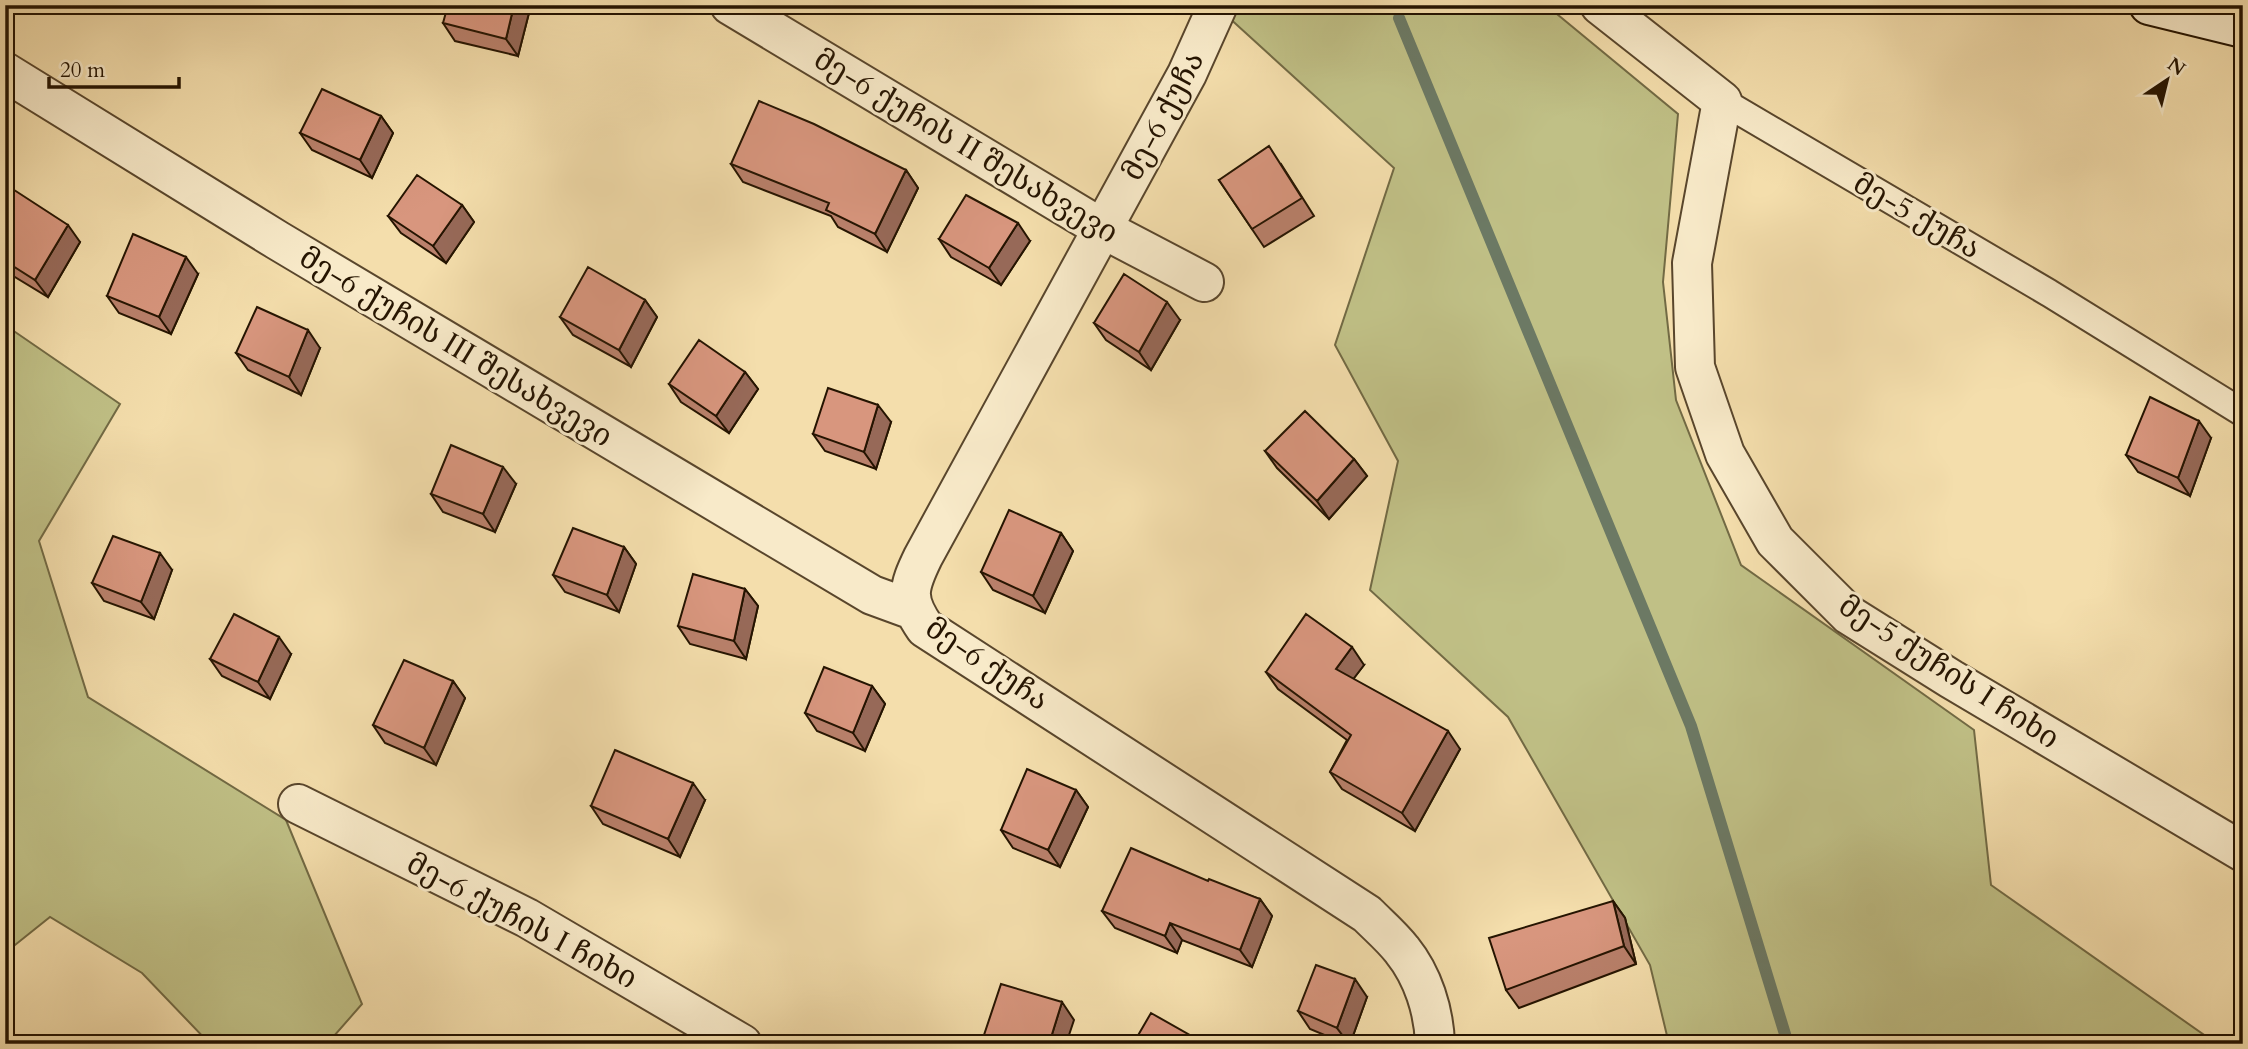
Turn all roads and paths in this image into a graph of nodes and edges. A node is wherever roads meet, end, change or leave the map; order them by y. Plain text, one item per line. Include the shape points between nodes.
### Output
1 (730, 5) edge
2 (1218, 5) edge
3 (1600, 5) edge
4 (2157, 7) edge
5 (2243, 28) edge
6 (5, 72) edge
7 (1722, 101) junction
8 (1103, 229) junction
9 (1205, 282) dead end
10 (2243, 413) edge
11 (913, 610) junction
12 (298, 804) dead end
13 (2243, 852) edge
14 (742, 1044) edge
15 (1435, 1044) edge

1 - 8 street, მე-6 ქუჩის II შესახვევი
2 - 8 street, მე-6 ქუჩა
3 - 7 street, მე-5 ქუჩა
4 - 5 street
6 - 11 street, მე-6 ქუჩის III შესახვევი via 276,240 872,595
7 - 10 lane, მე-5 ქუჩა
7 - 13 street, მე-5 ქუჩის I ჩიხი via 1692,263 1695,367 1725,454 1775,541 1849,615
8 - 9 street, მე-6 ქუჩის II შესახვევი
8 - 11 street, მე-6 ქუჩა via 923,557 911,583
11 - 15 street, მე-6 ქუჩა via 925,628 1367,914 1403,950 1422,983
12 - 14 street, მე-6 ქუჩის I ჩიხი via 527,918

